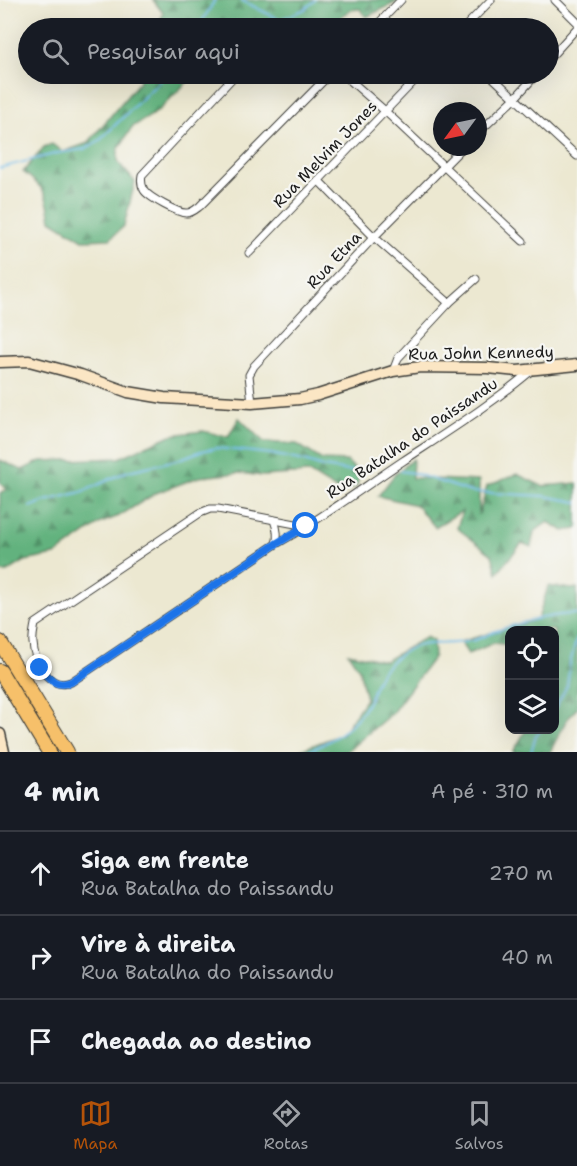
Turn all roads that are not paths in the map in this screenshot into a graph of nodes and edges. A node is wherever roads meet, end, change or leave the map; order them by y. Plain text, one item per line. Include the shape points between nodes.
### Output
1 (401, 0) edge
2 (491, 0) edge
3 (555, 0) edge
4 (384, 18) edge
5 (474, 18) edge
6 (577, 22) edge
7 (577, 28) edge
8 (559, 49) edge
9 (227, 84) edge
10 (320, 84) edge
11 (354, 84) edge
12 (411, 84) edge
13 (500, 84) edge
14 (528, 84) edge
15 (515, 98) junction
16 (385, 111) junction
17 (487, 124) edge
18 (454, 156) edge
19 (577, 156) edge
20 (444, 166) junction
21 (319, 181) junction
22 (374, 237) junction
23 (523, 241) dead end
24 (249, 253) dead end
25 (476, 279) dead end
26 (449, 303) junction
27 (0, 362) edge
28 (577, 365) edge
29 (532, 370) junction
30 (393, 371) junction
31 (252, 403) junction
32 (274, 520) junction
33 (306, 526) junction
34 (276, 544) junction
35 (0, 642) edge
36 (0, 672) edge
37 (0, 687) edge
38 (0, 734) edge
39 (4, 752) edge
40 (44, 752) edge
41 (49, 752) edge
42 (67, 752) edge

1 - 4 street
2 - 5 street
3 - 6 street
7 - 8 street
9 - 10 street via 142,175 141,183 150,197 190,213
11 - 16 street
12 - 16 street, Rua Melvim Jones
13 - 15 street
14 - 15 street
15 - 17 street
15 - 19 street
16 - 20 street
16 - 21 street, Rua Melvim Jones
18 - 20 street, Rua Etna
20 - 22 street, Rua Etna
20 - 23 street
21 - 22 street
21 - 24 street, Rua Melvim Jones
22 - 26 street
22 - 31 street, Rua Etna via 254,366 249,375
25 - 26 street
26 - 30 street via 398,358
27 - 31 street, Rua John Kennedy via 29,361 128,392
28 - 29 street, Rua John Kennedy
29 - 30 street, Rua John Kennedy via 420,367
29 - 33 street, Rua Batalha do Paissandu via 508,391
30 - 31 street, Rua John Kennedy via 318,395
32 - 33 street, Rua Batalha do Paissandu
32 - 34 street
32 - 34 street, Rua Batalha do Paissandu via 218,509 200,513 35,624 32,641 40,668 54,683 71,682
33 - 34 street, Rua Batalha do Paissandu
35 - 42 highway
36 - 41 highway
37 - 40 highway
38 - 39 street

